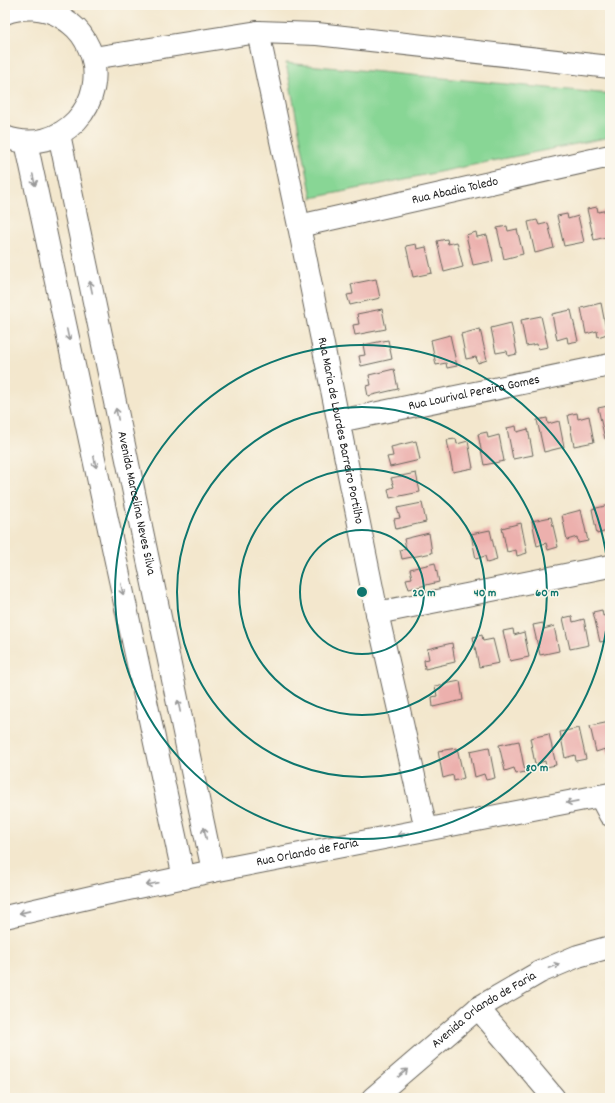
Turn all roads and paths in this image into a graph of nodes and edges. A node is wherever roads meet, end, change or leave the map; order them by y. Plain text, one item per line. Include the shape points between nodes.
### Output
1 (5, 14) edge
2 (258, 32) junction
3 (93, 58) junction
4 (610, 67) edge
5 (59, 134) junction
6 (5, 137) edge
7 (26, 142) junction
8 (610, 156) edge
9 (299, 226) junction
10 (610, 366) edge
11 (339, 421) junction
12 (610, 566) edge
13 (377, 613) junction
14 (607, 802) edge
15 (426, 829) junction
16 (213, 871) junction
17 (184, 878) junction
18 (5, 916) edge
19 (610, 947) edge
20 (478, 1008) junction
21 (373, 1098) edge
22 (554, 1098) edge

1 - 3 street via 14,10 35,9 54,14 72,24 85,39
2 - 3 street
2 - 4 street via 317,34
2 - 9 street, Rua Maria de Lourdes Barreiro Portilho
3 - 5 street via 95,76 88,105 74,124
5 - 7 street via 43,140
16 -> 5 street, Avenida Marcelina Neves Silva
6 - 7 street
7 -> 17 street
8 - 9 street, Rua Abadia Toledo
9 - 11 street, Rua Maria de Lourdes Barreiro Portilho
10 - 11 street, Rua Lourival Pereira Gomes
11 - 13 street, Rua Maria de Lourdes Barreiro Portilho
12 - 13 street
13 - 15 street, Rua Maria de Lourdes Barreiro Portilho
14 -> 15 street, Rua Orlando de Faria
15 -> 16 street, Rua Orlando de Faria
16 - 17 street, Rua Orlando de Faria
17 -> 18 street, Rua Orlando de Faria
20 -> 19 street, Avenida Orlando de Faria via 540,972 578,956
21 -> 20 street, Avenida Orlando de Faria
20 - 22 street

